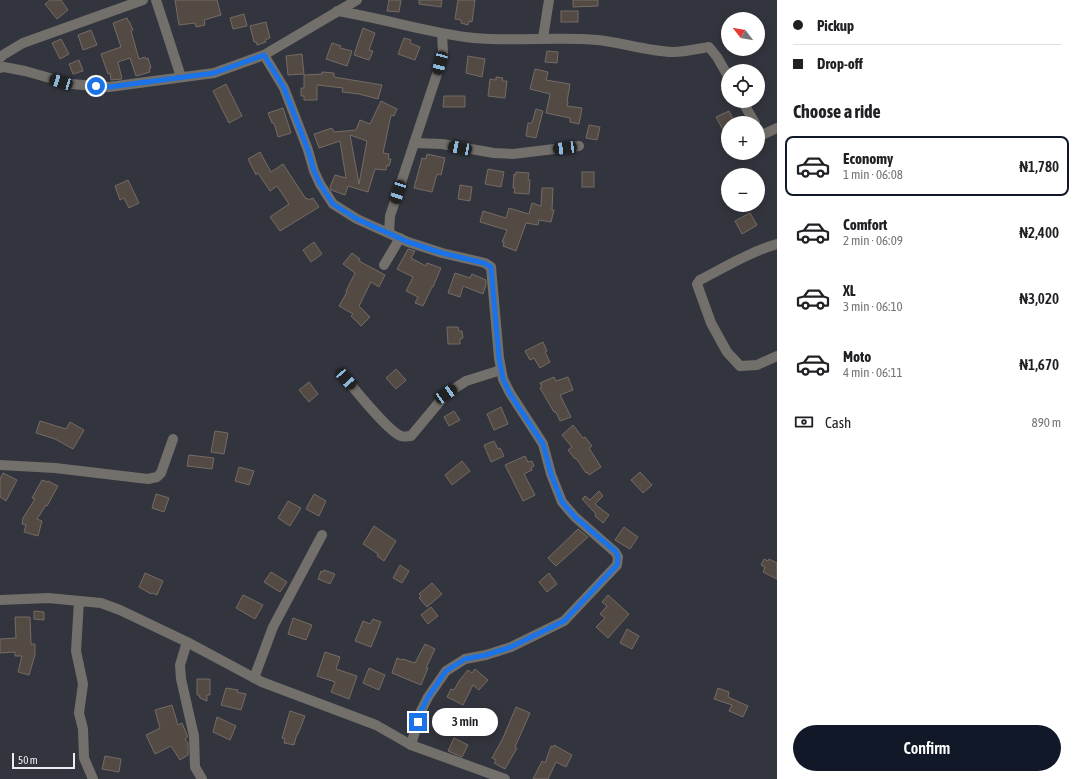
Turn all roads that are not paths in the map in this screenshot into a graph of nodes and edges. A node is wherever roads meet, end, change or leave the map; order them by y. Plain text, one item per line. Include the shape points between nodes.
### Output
1 (143, 0) edge
2 (156, 0) edge
3 (357, 0) edge
4 (549, 0) edge
5 (338, 12) junction
6 (442, 34) junction
7 (543, 38) junction
8 (264, 55) junction
9 (0, 58) edge
10 (721, 64) edge
11 (0, 68) edge
12 (181, 77) junction
13 (777, 128) edge
14 (765, 134) edge
15 (414, 143) junction
16 (579, 146) dead end
17 (389, 233) junction
18 (400, 238) junction
19 (777, 244) edge
20 (384, 265) dead end
21 (777, 356) edge
22 (501, 370) junction
23 (346, 379) dead end
24 (173, 439) dead end
25 (0, 465) edge
26 (322, 535) dead end
27 (0, 600) edge
28 (79, 601) junction
29 (187, 642) junction
30 (254, 678) junction
31 (411, 745) junction
32 (93, 779) edge
33 (202, 779) edge
34 (505, 779) edge

1 - 9 street via 23,42
2 - 12 street
3 - 5 street
4 - 7 street
5 - 6 street
5 - 8 street
6 - 7 street via 495,40
6 - 15 street via 443,52
7 - 10 street via 598,40 674,52 709,47
8 - 12 street via 214,73
8 - 17 street via 284,88 314,171 333,204 357,219
11 - 12 street via 25,71 71,84 109,87
13 - 14 street
15 - 16 street via 442,144 513,154
15 - 17 street via 390,216
17 - 18 street
18 - 20 street
18 - 22 street via 491,267
19 - 21 street via 732,263 697,284 711,323 727,352 740,366 757,365
22 - 23 street via 466,381 446,394 410,436 406,437 389,427
22 - 31 street via 510,394 543,444 562,502 575,517 616,552 617,565 564,621 511,647 465,659 446,671 421,711
24 - 25 street via 161,473 148,479 55,468
26 - 30 street via 273,626
27 - 28 street via 48,598
28 - 29 street via 120,610
28 - 32 street via 76,651 83,684 79,714 83,729 84,758
29 - 30 street
29 - 33 street via 180,665 181,679 194,736 195,767
30 - 31 street via 376,725
31 - 34 street

